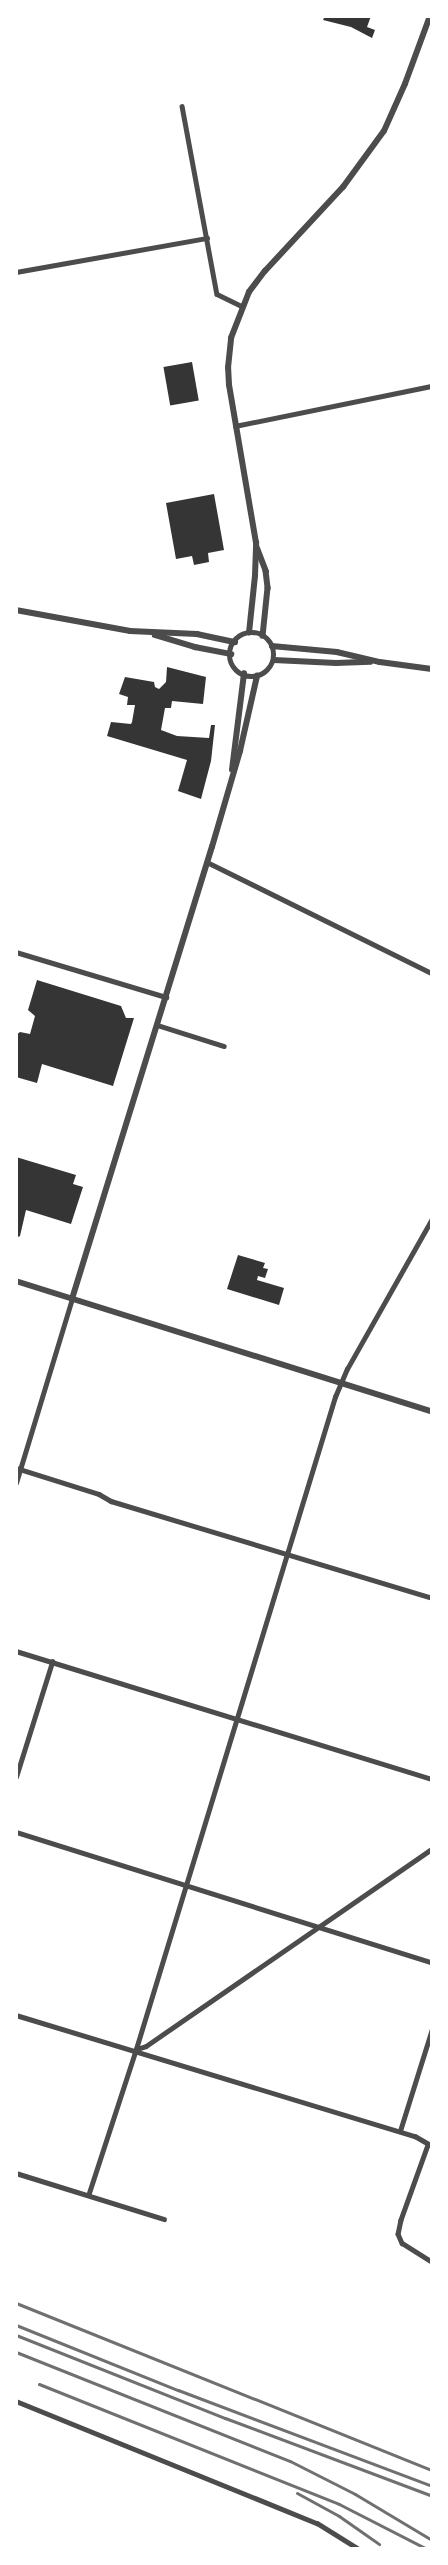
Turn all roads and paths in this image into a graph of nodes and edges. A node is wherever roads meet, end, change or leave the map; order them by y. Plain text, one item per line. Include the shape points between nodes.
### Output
1 (430, 16) edge
2 (182, 106) dead end
3 (206, 238) junction
4 (16, 272) edge
5 (242, 306) junction
6 (432, 386) edge
7 (235, 426) junction
8 (256, 543) junction
9 (16, 610) edge
10 (151, 633) junction
11 (249, 633) junction
12 (263, 636) junction
13 (235, 642) junction
14 (272, 646) junction
15 (230, 654) junction
16 (274, 660) junction
17 (380, 662) junction
18 (432, 669) edge
19 (244, 674) junction
20 (257, 676) junction
21 (232, 777) junction
22 (208, 862) junction
23 (16, 952) edge
24 (432, 973) edge
25 (166, 997) junction
26 (158, 1025) junction
27 (224, 1046) dead end
28 (432, 1219) edge
29 (16, 1281) edge
30 (72, 1299) junction
31 (340, 1383) junction
32 (432, 1411) edge
33 (18, 1469) edge
34 (16, 1483) edge
35 (287, 1553) junction
36 (432, 1598) edge
37 (16, 1651) edge
38 (52, 1662) junction
39 (235, 1719) junction
40 (16, 1777) edge
41 (432, 1779) edge
42 (16, 1832) edge
43 (432, 1849) edge
44 (185, 1885) junction
45 (321, 1927) junction
46 (432, 1962) edge
47 (16, 2015) edge
48 (432, 2029) edge
49 (136, 2049) junction
50 (400, 2132) junction
51 (430, 2145) edge
52 (16, 2172) edge
53 (89, 2193) junction
54 (164, 2218) dead end
55 (432, 2262) edge
56 (16, 2401) edge
57 (359, 2549) edge

1 - 5 street via 396,107 373,149 338,193 265,271
2 - 3 street
3 - 4 street
3 - 5 street via 217,294
5 - 7 street via 229,351 229,385
6 - 7 street
7 - 8 street
8 - 11 street
8 - 12 street via 268,588
9 - 10 street
10 - 13 street via 197,634
10 - 15 street
11 - 12 street
11 - 13 street
12 - 14 street
13 - 15 street
14 - 16 street
14 - 17 street via 337,652
15 - 19 street via 236,668
16 - 17 street
16 - 20 street via 269,669
17 - 18 street
19 - 20 street
19 - 21 street
20 - 21 street
21 - 22 street
22 - 24 street
22 - 25 street
23 - 25 street
25 - 26 street
26 - 27 street
26 - 30 street
28 - 31 street
29 - 30 street
30 - 31 street
30 - 33 street
31 - 32 street
31 - 35 street
33 - 34 street
33 - 35 street via 99,1494 106,1500
35 - 36 street
35 - 39 street
37 - 38 street
38 - 39 street
38 - 40 street
39 - 41 street
39 - 44 street
42 - 44 street
43 - 45 street
44 - 45 street
44 - 49 street
45 - 46 street
45 - 49 street via 146,2046
47 - 49 street
48 - 50 street
49 - 50 street
49 - 53 street
50 - 51 street
51 - 55 street via 398,2234 402,2243
52 - 53 street
53 - 54 street
56 - 57 street via 317,2523

